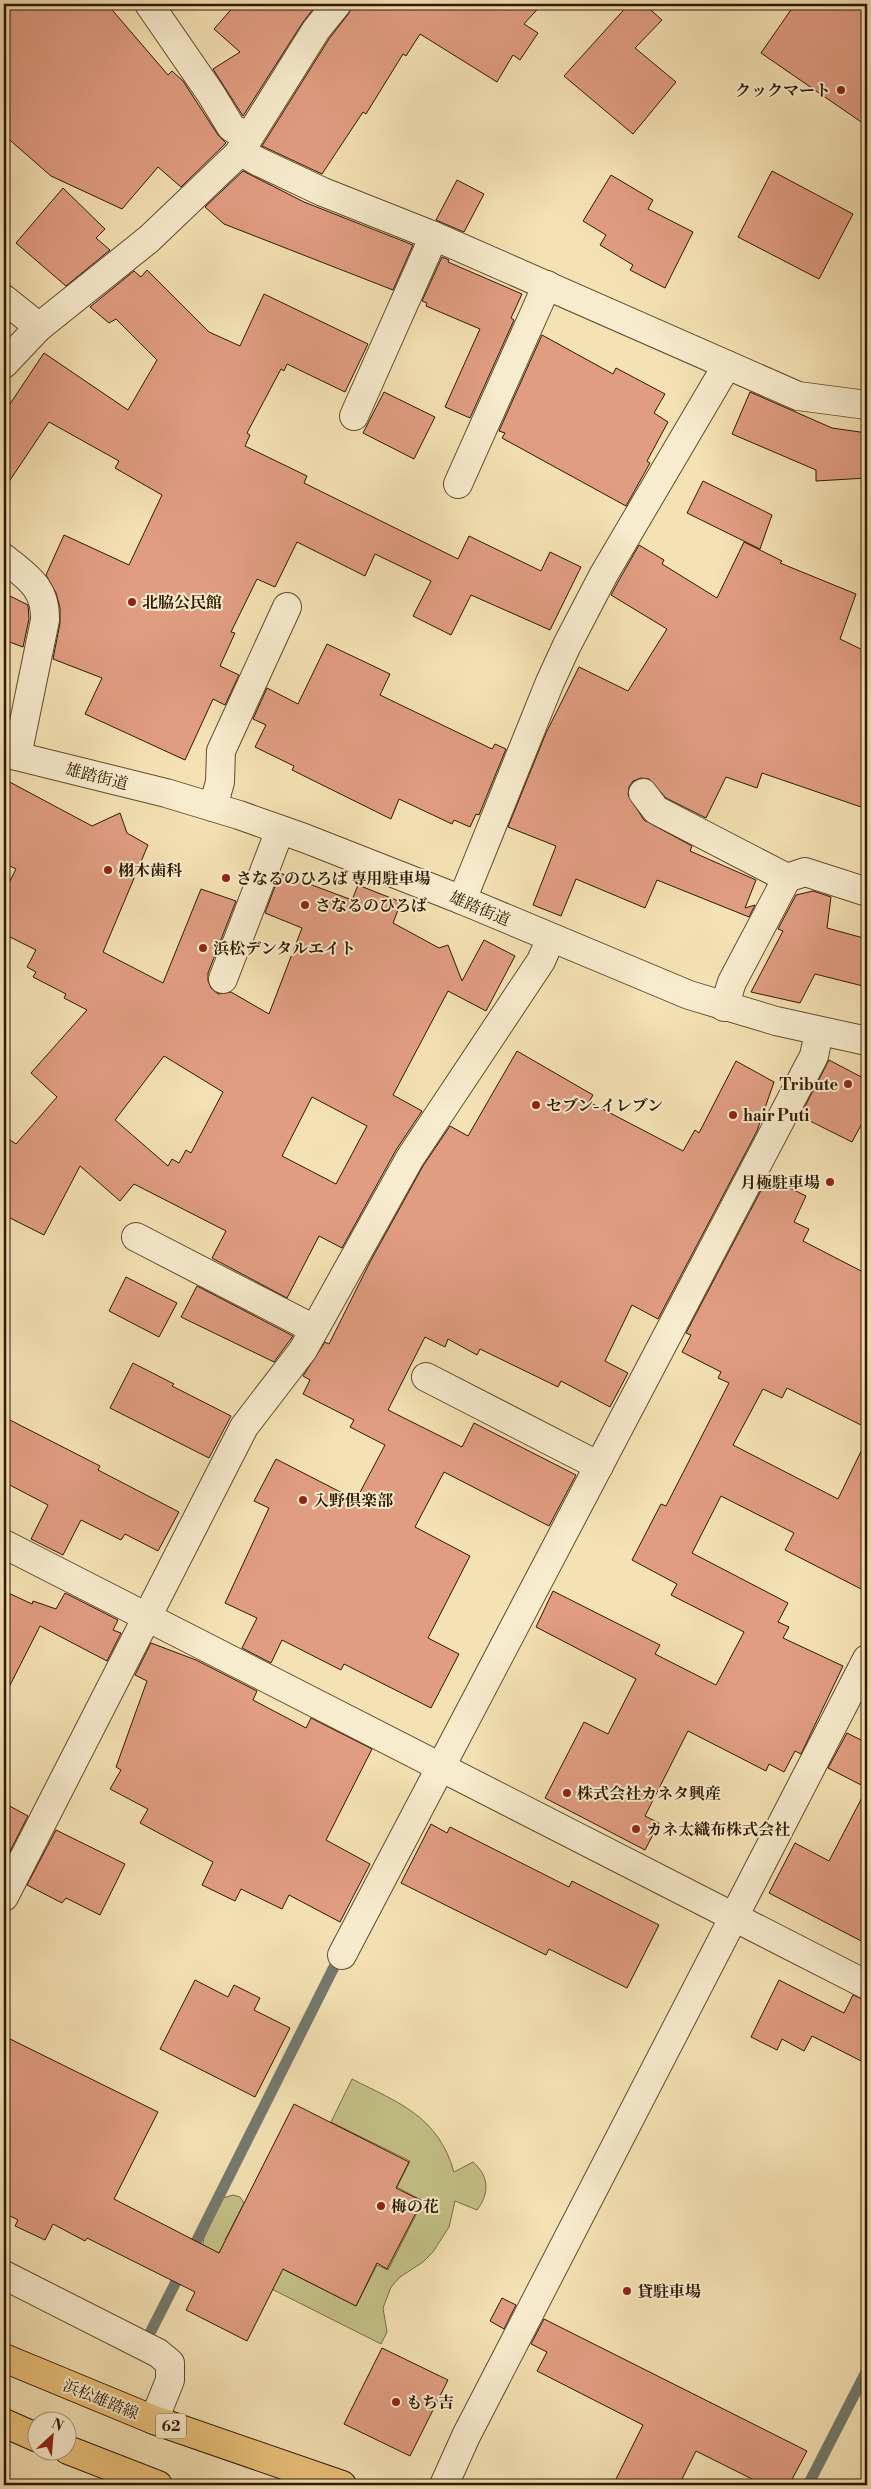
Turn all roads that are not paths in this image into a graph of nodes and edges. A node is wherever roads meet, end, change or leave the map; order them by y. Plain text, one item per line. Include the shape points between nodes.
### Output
1 (149, 4) edge
2 (337, 4) edge
3 (244, 144) junction
4 (434, 236) junction
5 (546, 285) junction
6 (4, 299) edge
7 (39, 327) junction
8 (4, 364) edge
9 (727, 364) junction
10 (867, 405) edge
11 (354, 416) dead end
12 (458, 484) dead end
13 (4, 558) edge
14 (287, 607) dead end
15 (10, 755) edge
16 (643, 793) dead end
17 (213, 807) junction
18 (280, 830) junction
19 (786, 878) junction
20 (867, 892) edge
21 (462, 900) junction
22 (551, 938) junction
23 (223, 979) dead end
24 (724, 1007) junction
25 (820, 1032) junction
26 (867, 1041) edge
27 (136, 1237) dead end
28 (314, 1329) junction
29 (426, 1376) dead end
30 (599, 1466) junction
31 (4, 1544) edge
32 (147, 1617) junction
33 (867, 1660) edge
34 (441, 1766) junction
35 (4, 1897) edge
36 (735, 1917) junction
37 (342, 1955) dead end
38 (867, 1985) edge
39 (4, 2275) edge
40 (4, 2358) edge
41 (154, 2420) junction
42 (4, 2424) edge
43 (28, 2434) edge
44 (78, 2454) edge
45 (158, 2485) edge
46 (342, 2485) edge
47 (444, 2485) edge

1 - 3 street
2 - 3 street via 316,30
3 - 4 street via 257,162
3 - 7 street via 149,239
4 - 5 street
4 - 11 street
5 - 9 street
5 - 12 street
6 - 7 street
7 - 8 street
9 - 10 street via 798,396
9 - 21 street via 604,574 567,645
13 - 15 street via 41,592 45,607 45,620
14 - 17 street via 220,751 220,782
15 - 17 street, 雄踏街道
16 - 19 street via 656,810
17 - 18 street, 雄踏街道
18 - 21 street, 雄踏街道
18 - 23 street
19 - 20 street via 805,872
19 - 24 street via 732,982
21 - 22 street, 雄踏街道
22 - 24 street, 雄踏街道
22 - 28 street via 541,961 410,1158
24 - 25 street, 雄踏街道
25 - 26 street, 雄踏街道
25 - 30 street via 814,1056
27 - 28 street
28 - 32 street via 303,1350 244,1427
29 - 30 street
30 - 34 street
31 - 32 street
32 - 34 street
32 - 35 street
33 - 36 street
34 - 36 street
34 - 37 street
36 - 38 street
36 - 47 street via 466,2436
39 - 41 street via 158,2353 170,2363 170,2380
40 - 41 main road, 浜松雄踏線 / 62
41 - 46 main road, 浜松雄踏線 / 62
42 - 43 main road
44 - 45 main road

